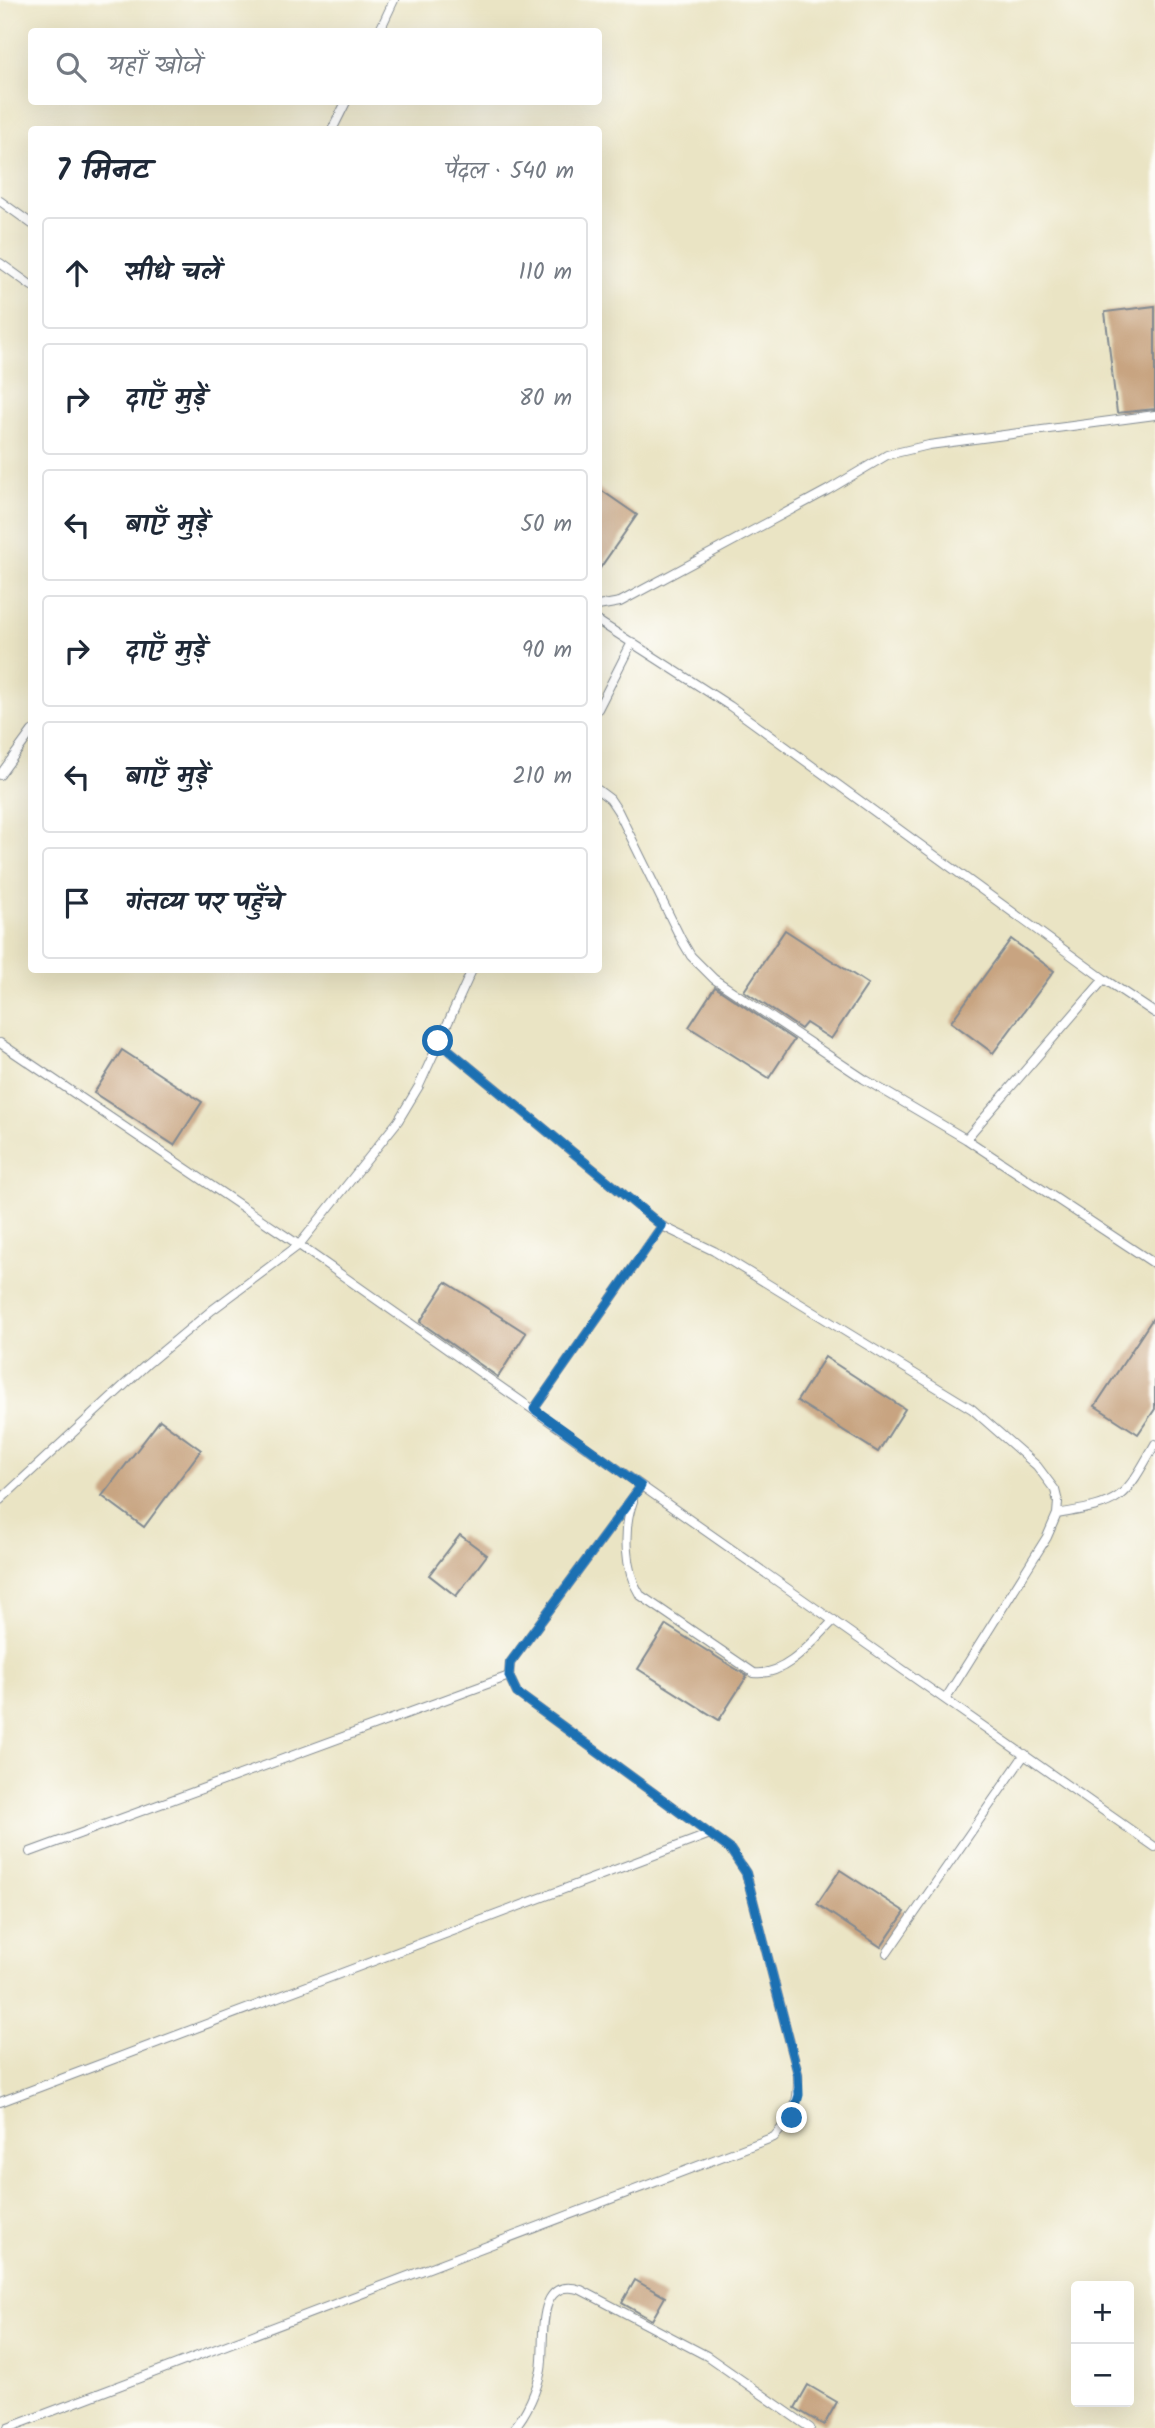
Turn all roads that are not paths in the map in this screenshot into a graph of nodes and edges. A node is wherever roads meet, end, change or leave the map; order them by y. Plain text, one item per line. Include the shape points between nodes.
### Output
1 (394, 0) edge
2 (381, 28) edge
3 (344, 105) edge
4 (334, 126) edge
5 (0, 201) edge
6 (28, 221) edge
7 (0, 263) edge
8 (28, 283) edge
9 (1155, 415) edge
10 (602, 605) edge
11 (602, 623) edge
12 (632, 642) junction
13 (602, 701) edge
14 (28, 736) edge
15 (0, 775) edge
16 (602, 793) edge
17 (471, 973) edge
18 (1104, 979) junction
19 (1155, 1013) edge
20 (438, 1041) junction
21 (0, 1043) edge
22 (965, 1139) junction
23 (662, 1226) junction
24 (299, 1245) junction
25 (1155, 1264) edge
26 (534, 1409) junction
27 (1155, 1444) edge
28 (641, 1486) junction
29 (0, 1500) edge
30 (1057, 1514) junction
31 (834, 1620) junction
32 (509, 1676) junction
33 (946, 1698) junction
34 (1025, 1754) junction
35 (710, 1834) junction
36 (1155, 1847) edge
37 (30, 1852) dead end
38 (887, 1954) dead end
39 (0, 2102) edge
40 (8, 2428) edge
41 (514, 2428) edge
42 (810, 2428) edge

1 - 2 lane
3 - 4 lane
5 - 6 lane
7 - 8 lane
9 - 10 lane via 929,445 887,455 620,603
11 - 12 lane
12 - 13 lane
12 - 18 lane via 730,706
14 - 15 lane
16 - 22 lane via 618,811 681,939 700,966 864,1079
17 - 20 lane
18 - 19 lane
18 - 22 lane
20 - 23 lane
20 - 24 lane via 398,1121
21 - 24 lane
22 - 25 lane
23 - 26 lane
23 - 30 lane via 714,1251 972,1409 1037,1466 1055,1490
24 - 26 lane
24 - 29 lane via 146,1365
26 - 28 lane
27 - 30 lane via 1135,1480 1116,1499
28 - 31 lane
28 - 31 lane via 628,1517 628,1558 634,1586 648,1602 758,1674 774,1671 795,1657
28 - 32 lane via 510,1663
30 - 33 lane
31 - 33 lane
32 - 35 lane via 517,1693
32 - 37 lane
33 - 34 lane
34 - 36 lane
34 - 38 lane
35 - 39 lane
35 - 40 lane via 730,1849 746,1873 798,2074 799,2095 792,2118 774,2137
41 - 42 lane via 541,2371 548,2300 568,2286 707,2356

